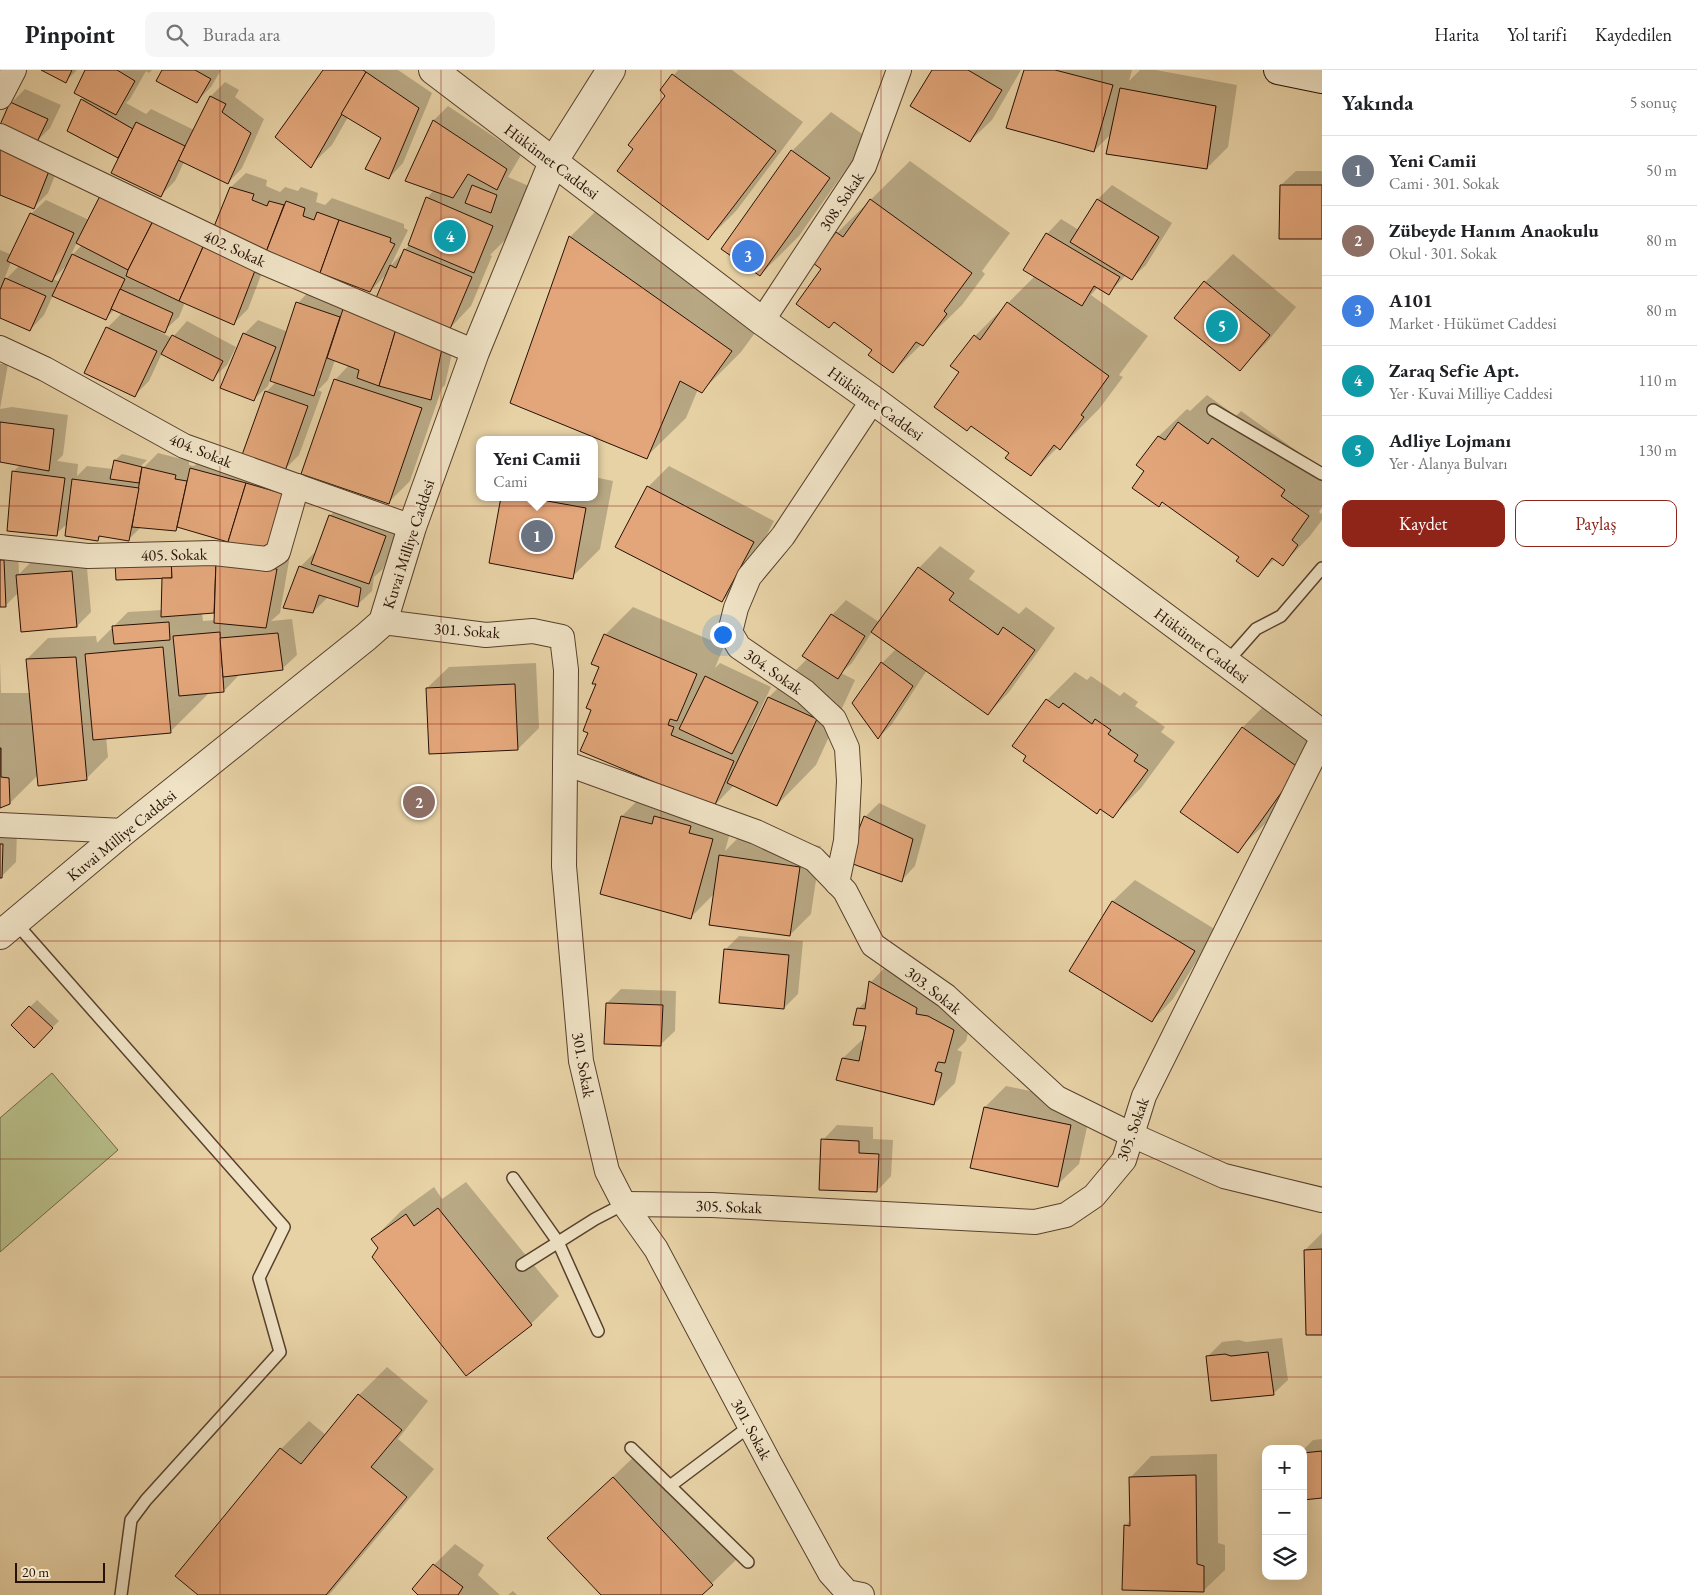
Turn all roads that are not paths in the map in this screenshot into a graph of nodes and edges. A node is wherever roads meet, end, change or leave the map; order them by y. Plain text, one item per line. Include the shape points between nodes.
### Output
1 (14, 70) edge
2 (433, 70) edge
3 (611, 70) edge
4 (899, 70) edge
5 (1278, 70) edge
6 (1322, 79) edge
7 (0, 97) edge
8 (0, 136) edge
9 (553, 162) junction
10 (762, 321) junction
11 (0, 348) edge
12 (474, 352) junction
13 (873, 400) junction
14 (1213, 410) dead end
15 (1322, 474) edge
16 (297, 486) junction
17 (412, 527) junction
18 (0, 546) edge
19 (1322, 568) edge
20 (383, 622) junction
21 (1226, 663) junction
22 (1322, 734) edge
23 (1322, 739) edge
24 (565, 762) junction
25 (0, 824) edge
26 (124, 831) junction
27 (837, 882) junction
28 (8, 928) edge
29 (1132, 1135) junction
30 (513, 1178) dead end
31 (1322, 1200) edge
32 (624, 1204) junction
33 (558, 1242) junction
34 (522, 1265) dead end
35 (598, 1331) dead end
36 (750, 1426) junction
37 (631, 1448) dead end
38 (670, 1486) junction
39 (748, 1562) dead end
40 (121, 1595) edge
41 (862, 1595) edge

1 - 7 street
2 - 9 street, Hükümet Caddesi
3 - 9 street, Kuvai Milliye Caddesi
4 - 10 street, 308. Sokak via 864,166
5 - 6 street
8 - 12 street, 402. Sokak via 265,263
9 - 10 street, Hükümet Caddesi
9 - 12 street, Kuvai Milliye Caddesi
10 - 13 street, Hükümet Caddesi
11 - 16 street, 404. Sokak via 45,369 184,446
12 - 17 street, Kuvai Milliye Caddesi
13 - 21 street, Hükümet Caddesi
13 - 27 street, 304. Sokak via 783,536 749,577 730,632 739,646 805,692 834,719 847,748 846,841
14 - 15 lane
16 - 17 street, 404. Sokak
16 - 18 street, 405. Sokak via 278,552 267,559 214,553 88,556
17 - 20 street, Kuvai Milliye Caddesi
19 - 21 lane via 1281,616 1256,630
20 - 24 street, 301. Sokak via 486,635 534,631 562,638 566,670
20 - 26 street, Kuvai Milliye Caddesi
21 - 22 street, Hükümet Caddesi
23 - 29 street, 305. Sokak via 1144,1096
24 - 27 street, 303. Sokak via 756,832 814,860
24 - 32 street, 301. Sokak via 564,866 581,1061 607,1171
25 - 26 street
26 - 28 street, Kuvai Milliye Caddesi
27 - 29 street, 303. Sokak via 873,945 946,996 1057,1098
28 - 40 lane via 284,1226 259,1278 280,1352 131,1520
29 - 31 street, 303. Sokak via 1224,1176
29 - 32 street, 305. Sokak via 1124,1160 1094,1196 1066,1216 1035,1222 712,1205
30 - 33 lane
32 - 33 lane
32 - 36 street, 301. Sokak via 656,1249
33 - 34 lane
33 - 35 lane
36 - 38 lane
36 - 41 street, 301. Sokak via 830,1573 847,1592
37 - 38 lane
38 - 39 lane

